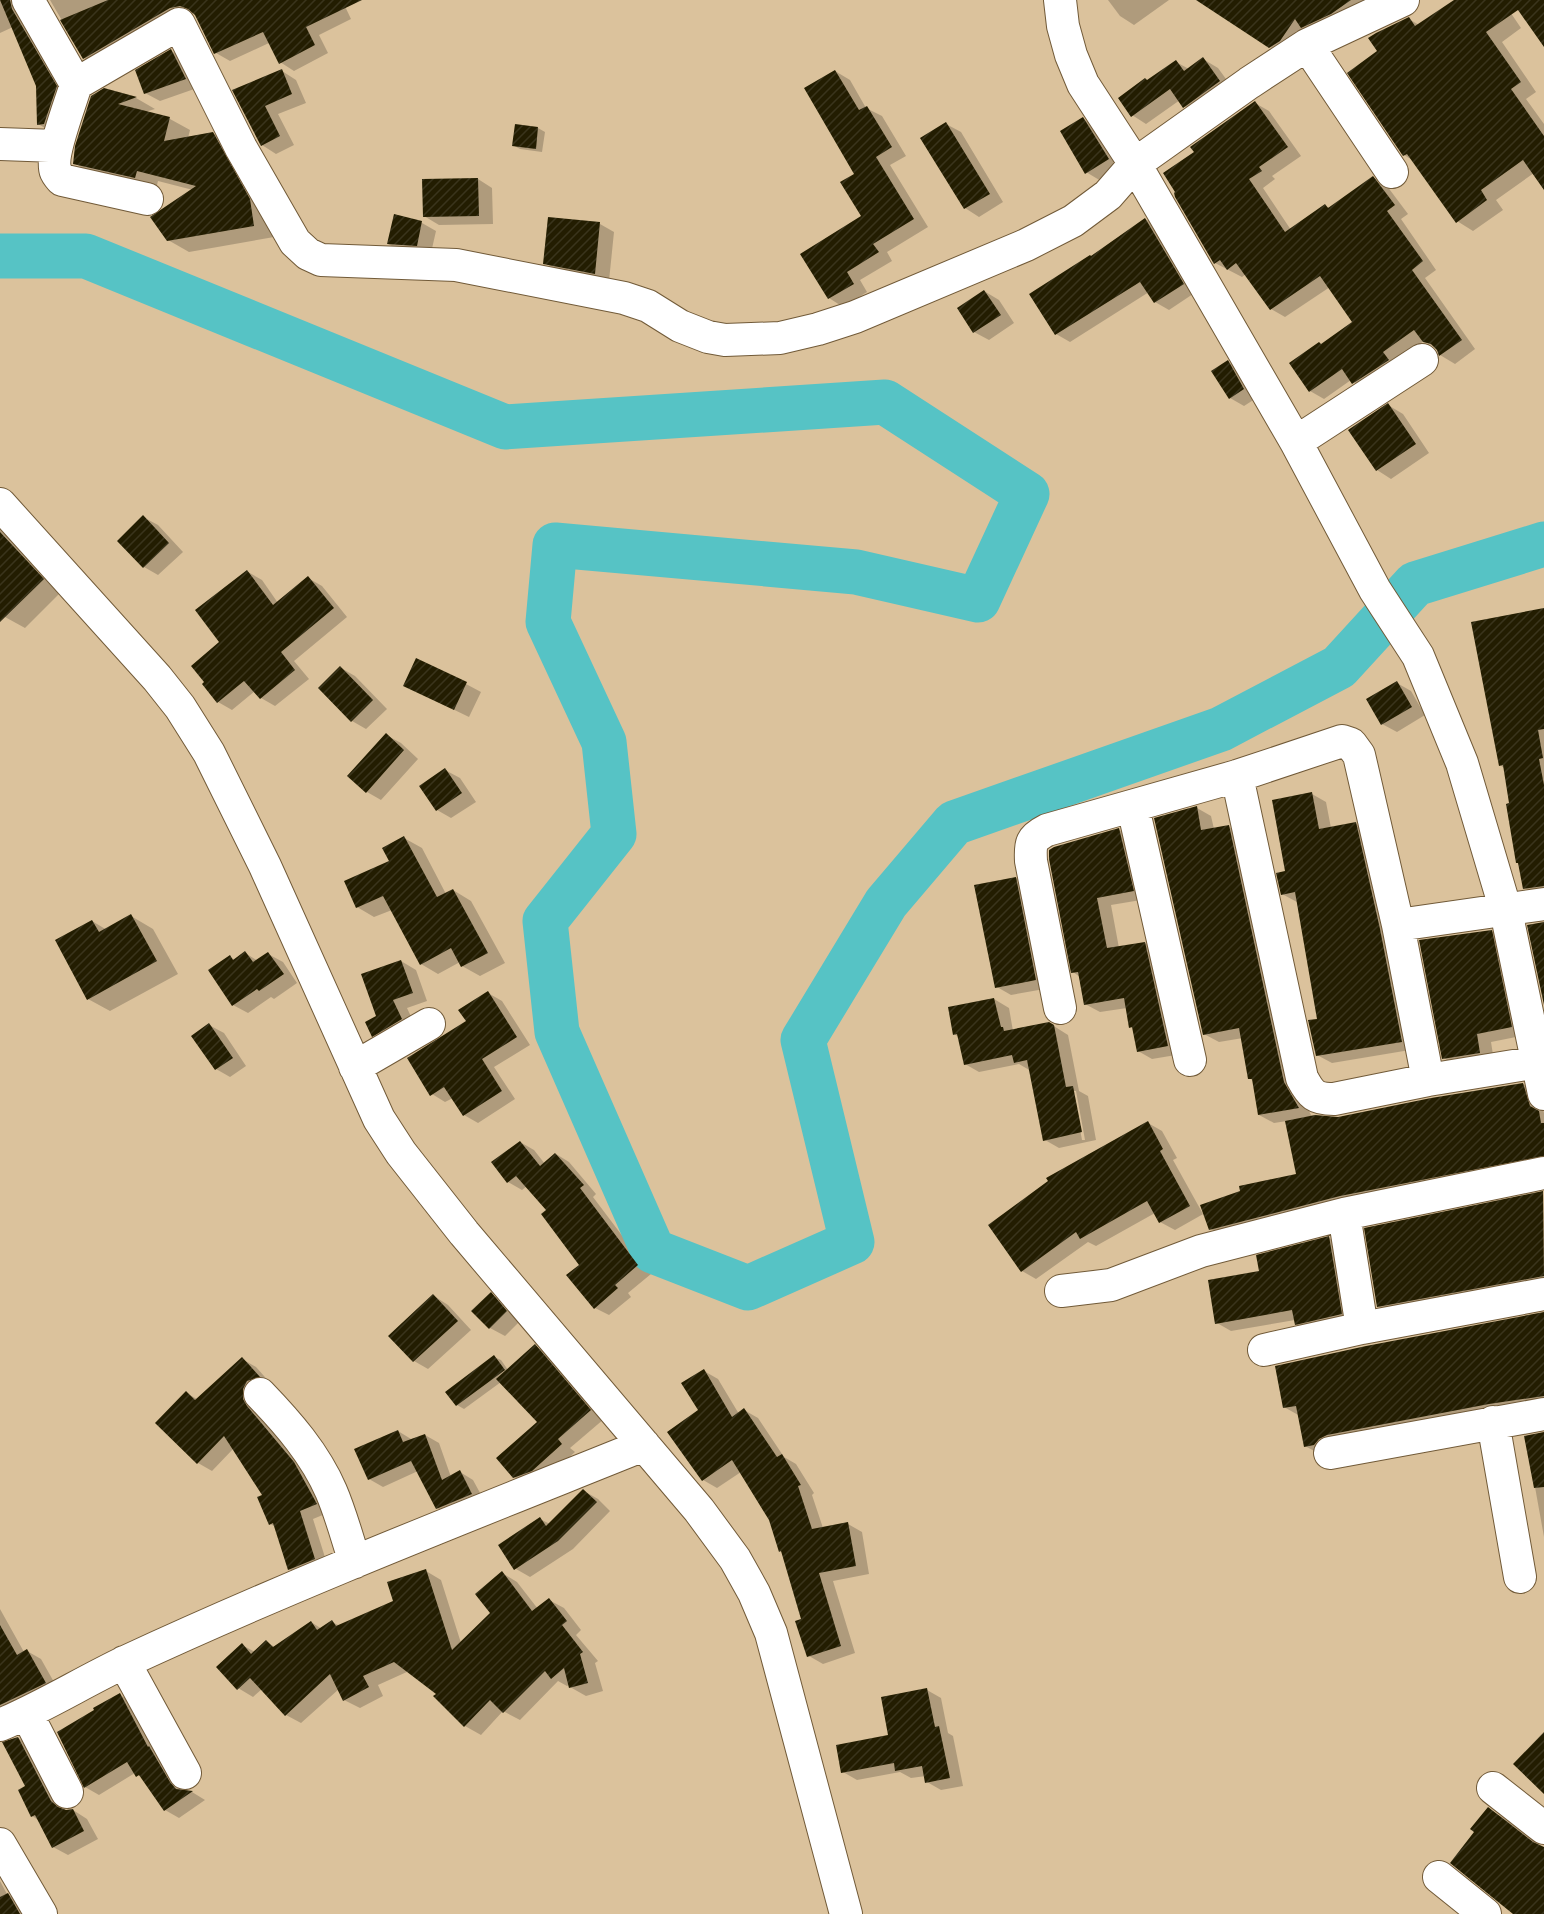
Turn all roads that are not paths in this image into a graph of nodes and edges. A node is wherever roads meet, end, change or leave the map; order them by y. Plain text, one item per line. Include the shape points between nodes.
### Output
1 (28, 0) edge
2 (1060, 0) edge
3 (1403, 0) edge
4 (177, 12) edge
5 (1307, 45) junction
6 (76, 84) junction
7 (0, 144) edge
8 (57, 146) junction
9 (1136, 164) junction
10 (1392, 172) dead end
11 (147, 200) dead end
12 (1422, 360) dead end
13 (1296, 442) junction
14 (0, 504) edge
15 (1237, 776) junction
16 (1133, 807) junction
17 (1544, 904) edge
18 (1506, 911) junction
19 (1398, 926) junction
20 (1060, 1008) dead end
21 (429, 1024) dead end
22 (1190, 1060) dead end
23 (1538, 1062) junction
24 (355, 1067) junction
25 (1428, 1080) junction
26 (1544, 1094) edge
27 (1544, 1173) edge
28 (1344, 1214) junction
29 (1060, 1291) dead end
30 (1544, 1294) edge
31 (1362, 1328) junction
32 (1264, 1350) dead end
33 (260, 1394) dead end
34 (1544, 1414) edge
35 (1493, 1422) junction
36 (644, 1445) junction
37 (1330, 1453) dead end
38 (355, 1562) junction
39 (1520, 1577) dead end
40 (124, 1662) junction
41 (13, 1719) edge
42 (185, 1773) dead end
43 (1493, 1788) dead end
44 (67, 1792) dead end
45 (1544, 1828) edge
46 (4, 1862) edge
47 (1439, 1877) dead end
48 (41, 1914) edge
49 (846, 1914) edge
50 (1485, 1914) edge

1 - 6 street
2 - 9 street via 1063,26 1083,84
3 - 5 street
4 - 6 street
4 - 9 street via 241,148 295,242 308,254 321,260 456,265 609,295 648,306 680,326 725,340 780,338 818,329 973,268 1072,221 1108,195
5 - 9 street
5 - 10 street
6 - 8 street
7 - 8 street
8 - 11 street via 54,163 62,180
9 - 13 street
12 - 13 street
13 - 18 street via 1375,590 1418,656 1462,763
14 - 24 street via 157,678 210,753
15 - 16 street
15 - 19 street via 1329,744 1351,744 1359,755
15 - 25 street via 1302,1078 1309,1091 1320,1099 1334,1100
16 - 20 street via 1047,830 1030,845
16 - 22 street
17 - 18 street
18 - 19 street
18 - 23 street
19 - 25 street
21 - 24 street
23 - 25 street
23 - 26 street
24 - 36 street via 379,1119 401,1154
27 - 28 street
28 - 29 street via 1201,1251 1111,1285
28 - 31 street
30 - 31 street
31 - 32 street
33 - 38 street via 289,1425 321,1470 338,1507
34 - 35 street
35 - 37 street
35 - 39 street
36 - 38 street
36 - 49 street via 699,1510 754,1593 771,1633
38 - 40 street
40 - 41 street
40 - 42 street
41 - 44 street
43 - 45 street
46 - 48 street
47 - 50 street

